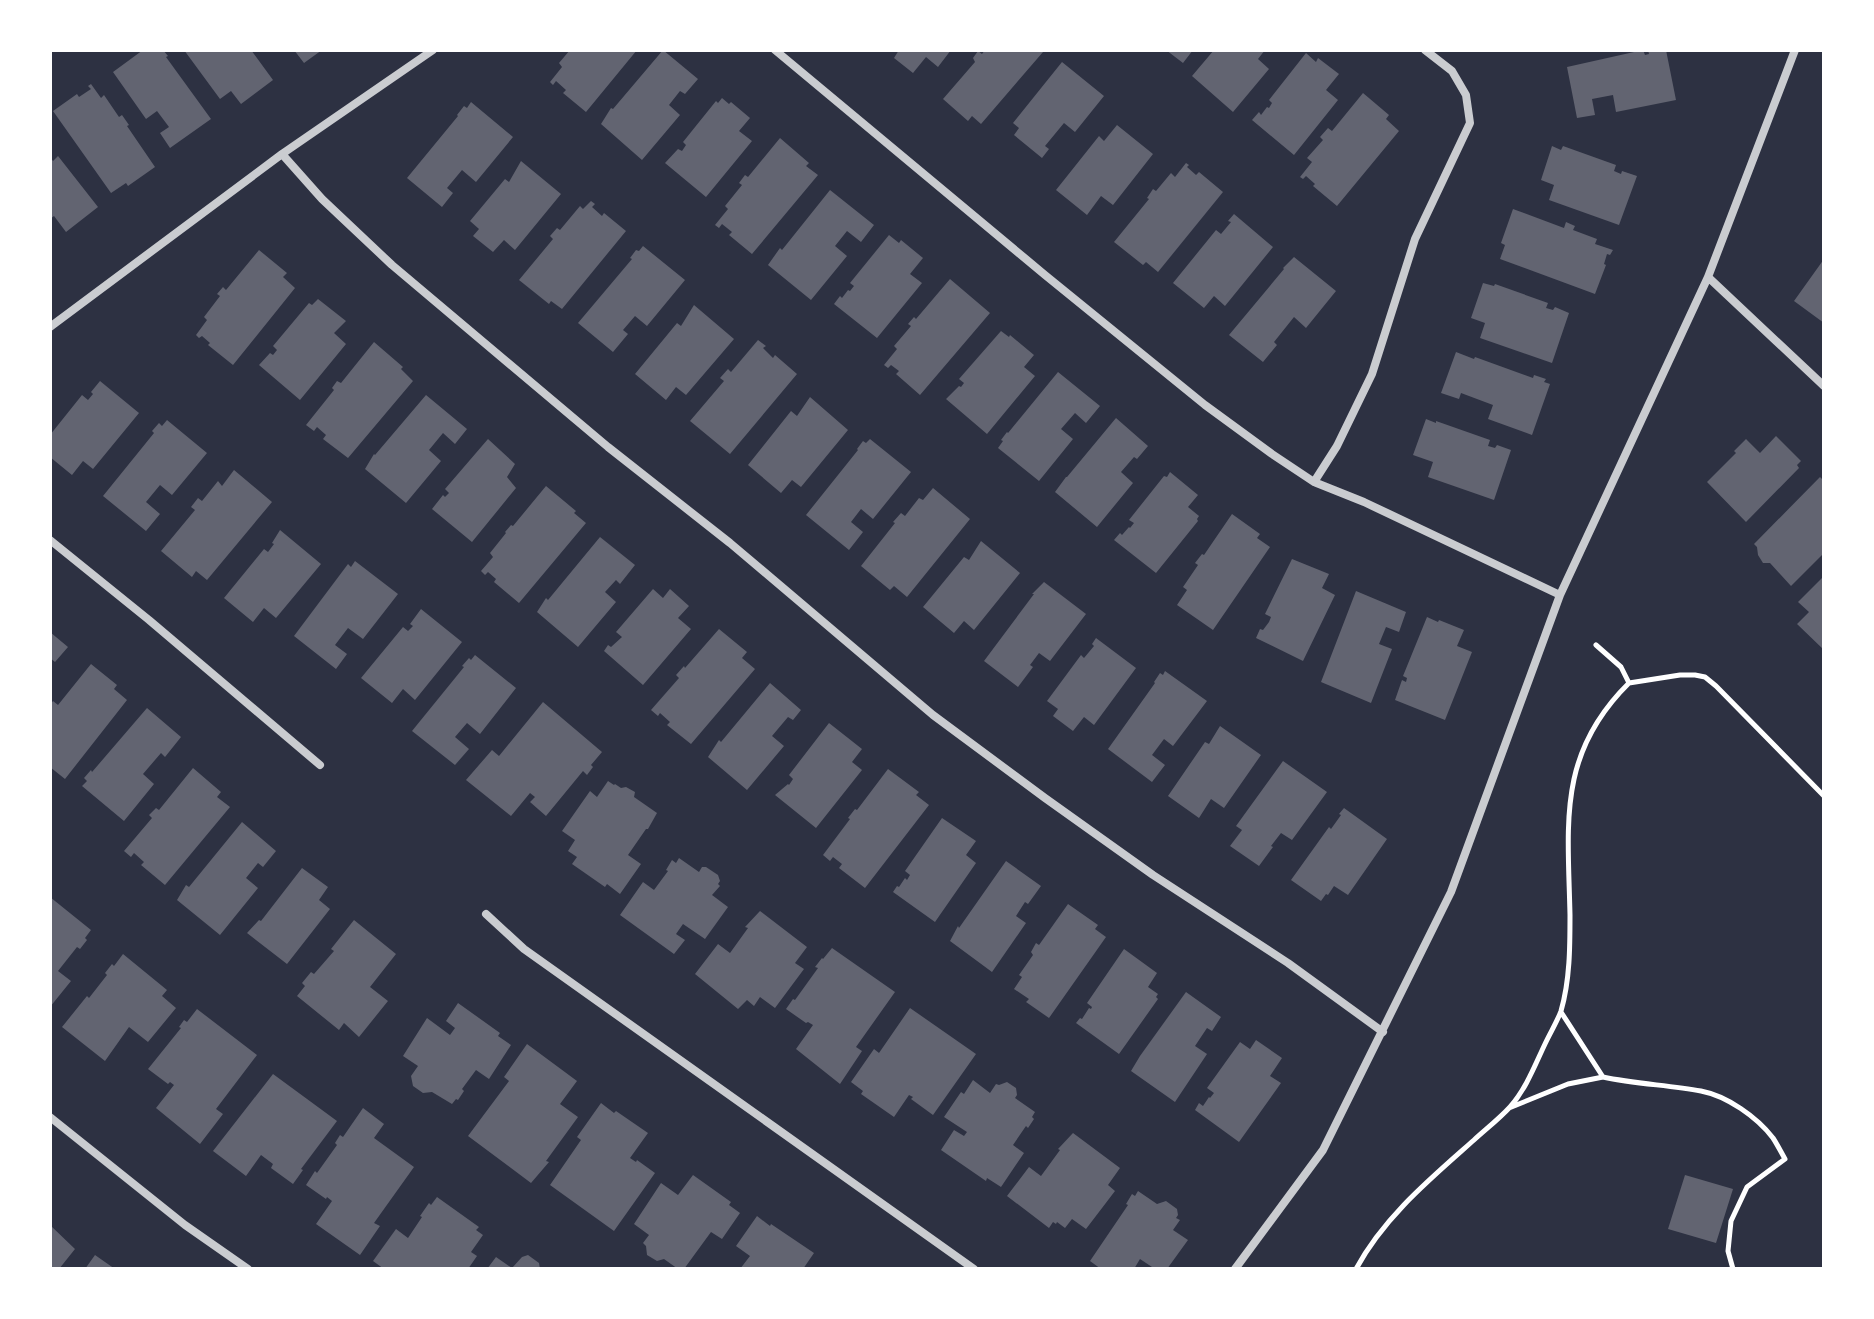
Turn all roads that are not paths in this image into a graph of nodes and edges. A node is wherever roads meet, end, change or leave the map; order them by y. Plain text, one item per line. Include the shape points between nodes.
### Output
1 (433, 50) edge
2 (775, 50) edge
3 (1425, 50) edge
4 (1795, 50) edge
5 (282, 154) junction
6 (1708, 277) junction
7 (50, 327) edge
8 (1824, 386) edge
9 (1314, 482) junction
10 (50, 540) edge
11 (1560, 595) junction
12 (320, 765) dead end
13 (486, 914) dead end
14 (1383, 1032) junction
15 (50, 1117) edge
16 (248, 1269) edge
17 (974, 1269) edge
18 (1235, 1269) edge

1 - 5 street
2 - 9 street via 1205,405
3 - 9 street via 1452,71 1466,95 1470,123 1415,239 1372,374
4 - 6 street
5 - 7 street
5 - 14 street via 392,265 933,715 1153,875
6 - 8 street
6 - 11 street
9 - 11 street
10 - 12 street
11 - 14 street via 1451,892
13 - 17 street via 524,949
14 - 18 street via 1323,1150
15 - 16 street

